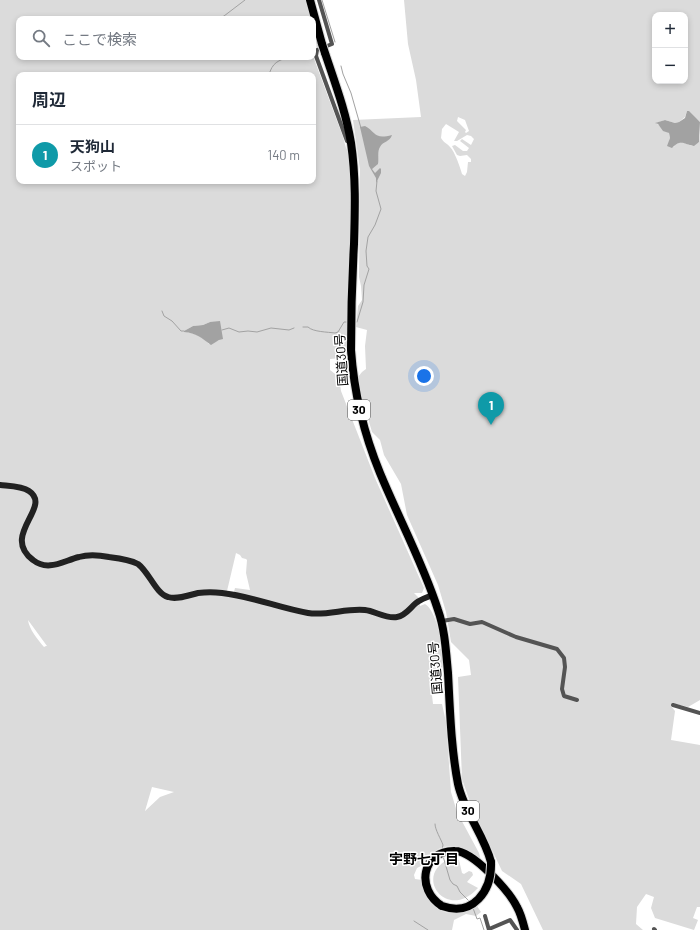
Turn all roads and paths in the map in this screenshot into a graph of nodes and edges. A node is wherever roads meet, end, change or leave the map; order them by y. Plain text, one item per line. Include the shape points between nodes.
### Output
1 (310, 0) edge
2 (319, 0) edge
3 (314, 16) edge
4 (316, 22) edge
5 (351, 143) junction
6 (0, 485) edge
7 (432, 595) junction
8 (442, 621) junction
9 (577, 700) dead end
10 (673, 706) dead end
11 (700, 714) edge
12 (485, 916) dead end
13 (489, 930) edge
14 (517, 930) edge
15 (525, 930) edge

1 - 3 highway, 国道30号 / 30, bridge
2 - 5 street via 332,44 317,50 316,56 347,141
4 - 5 highway, 国道30号 / 30, bridge via 340,96
5 - 7 highway, 国道30号 / 30 via 355,195 350,325 355,387 374,458
6 - 7 street via 24,489 34,498 35,507 22,531 21,541 28,556 41,565 54,565 85,556 118,558 142,568 168,597 206,592 224,593 309,613 363,610 398,617 419,601
7 - 8 highway, 国道30号 / 30
8 - 9 street via 454,619 470,624 482,622 516,637 557,649 564,658 564,696
8 - 15 highway, 国道30号 / 30 via 457,795 488,863 486,877 484,884 476,895 462,903 443,904 435,895 430,883 430,873 440,857 456,853 475,866 504,895 521,917
10 - 11 street
12 - 13 street
13 - 14 street via 510,920

